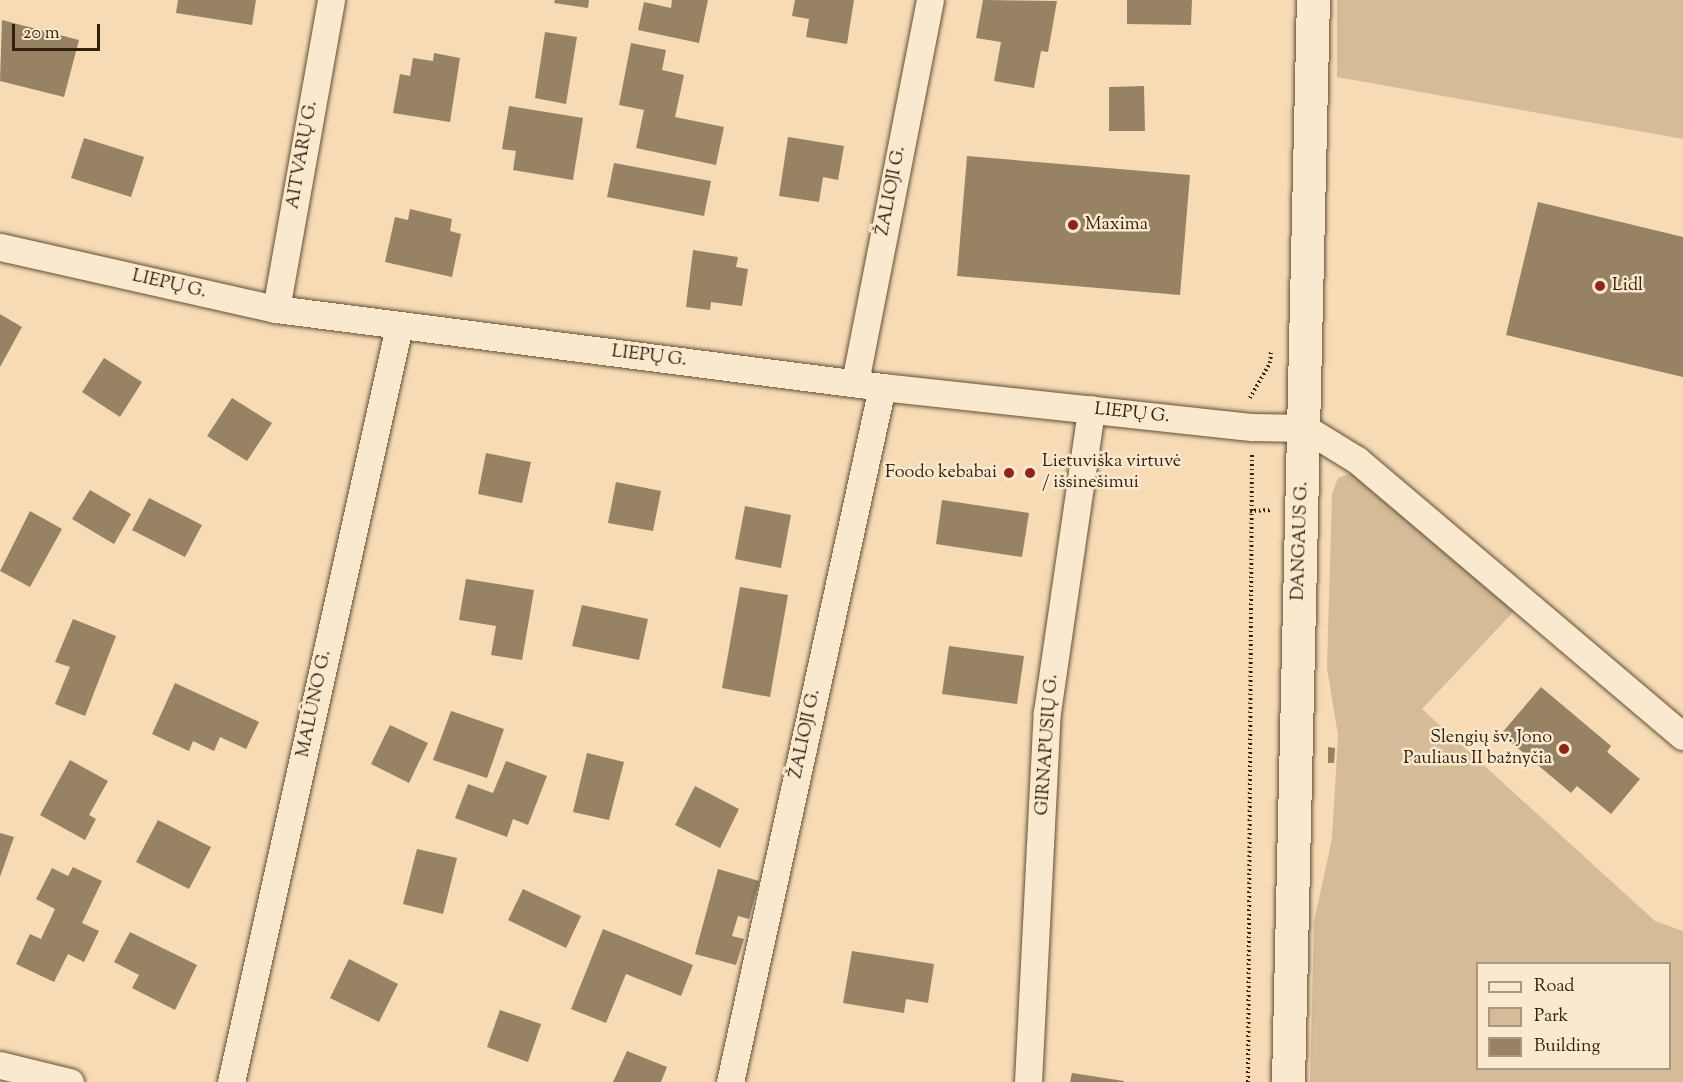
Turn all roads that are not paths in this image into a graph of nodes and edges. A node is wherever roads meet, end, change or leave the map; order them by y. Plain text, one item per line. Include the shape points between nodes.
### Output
1 (331, 0) edge
2 (930, 0) edge
3 (1313, 0) edge
4 (0, 247) edge
5 (276, 309) junction
6 (399, 326) junction
7 (855, 382) junction
8 (882, 387) junction
9 (1090, 409) junction
10 (1305, 428) junction
11 (1683, 736) edge
12 (0, 1065) edge
13 (67, 1082) edge
14 (231, 1082) edge
15 (730, 1082) edge
16 (1028, 1082) edge
17 (1288, 1082) edge

1 - 5 street, AITVARŲ G.
2 - 7 street, ŽALIOJI G.
3 - 10 main road, DANGAUS G.
4 - 5 street, LIEPŲ G.
5 - 6 street, LIEPŲ G.
6 - 7 street, LIEPŲ G.
6 - 14 street, MALŪNO G.
7 - 8 street, LIEPŲ G.
8 - 9 street, LIEPŲ G.
8 - 15 street, ŽALIOJI G.
9 - 10 street, LIEPŲ G. via 1253,427
9 - 16 street, GIRNAPUSIŲ G. via 1047,712
10 - 11 street via 1357,460
10 - 17 main road, DANGAUS G.
12 - 13 street

